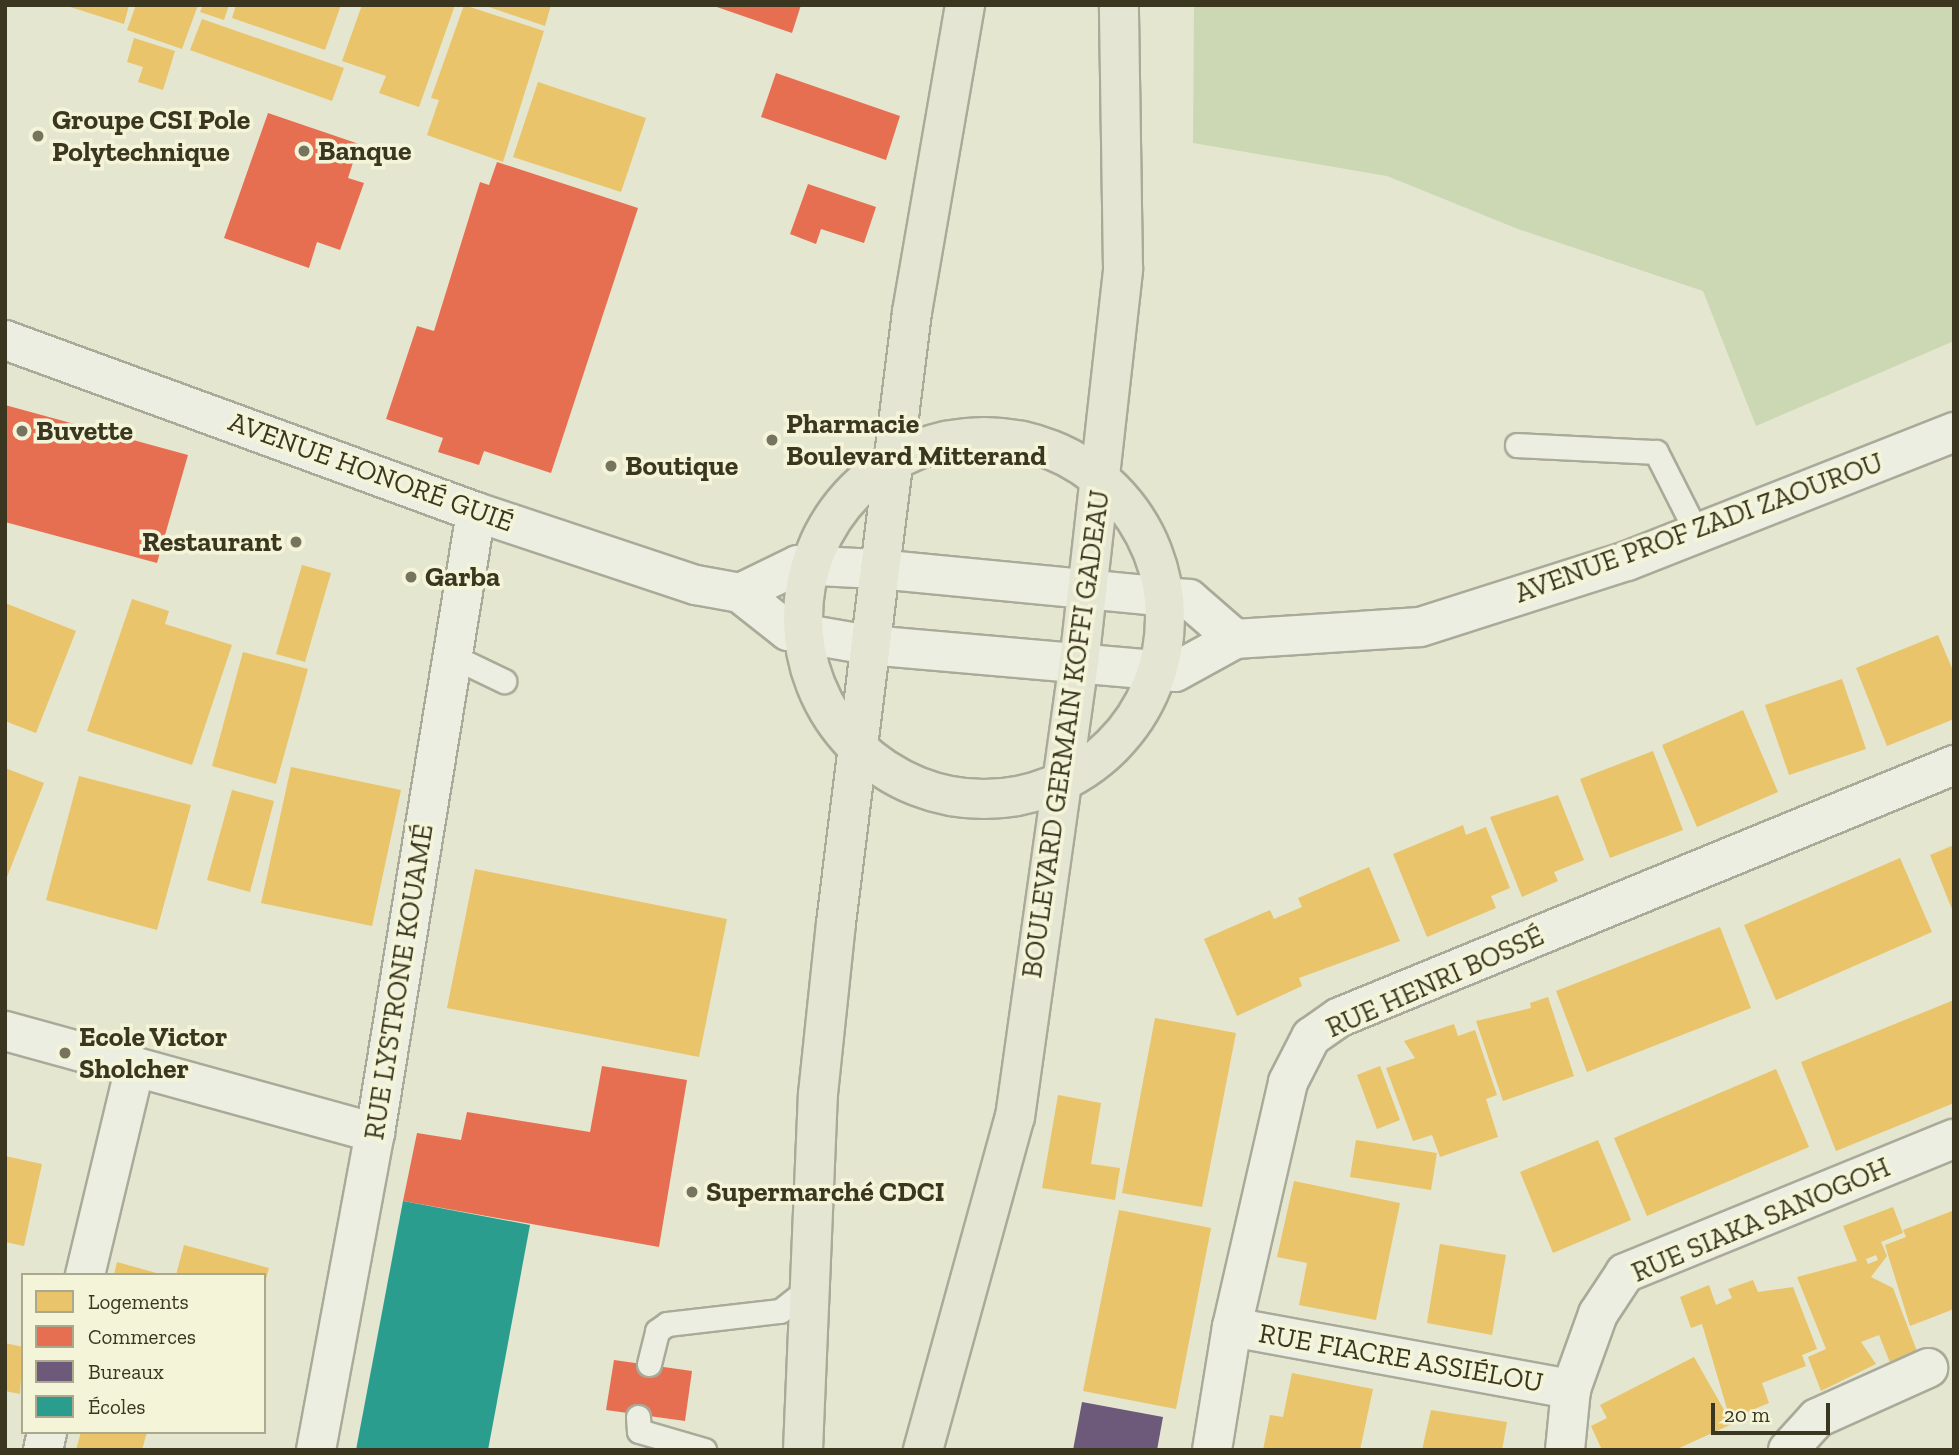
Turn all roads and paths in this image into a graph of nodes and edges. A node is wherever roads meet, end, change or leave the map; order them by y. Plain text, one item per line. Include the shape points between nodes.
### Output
1 (965, 5) edge
2 (1119, 5) edge
3 (6, 341) edge
4 (1954, 432) edge
5 (1517, 445) dead end
6 (892, 460) junction
7 (1101, 476) junction
8 (476, 512) junction
9 (1697, 533) junction
10 (811, 565) junction
11 (877, 569) junction
12 (1089, 587) junction
13 (740, 593) junction
14 (1164, 596) junction
15 (804, 634) junction
16 (1235, 639) junction
17 (869, 645) junction
18 (452, 656) junction
19 (1079, 663) junction
20 (1158, 670) junction
21 (504, 681) dead end
22 (857, 746) junction
23 (1954, 765) edge
24 (1062, 780) junction
25 (5, 1031) edge
26 (135, 1067) junction
27 (375, 1133) junction
28 (1954, 1139) edge
29 (85, 1273) edge
30 (806, 1291) junction
31 (1232, 1327) junction
32 (649, 1364) dead end
33 (1928, 1368) dead end
34 (1571, 1389) junction
35 (638, 1417) dead end
36 (316, 1450) edge
37 (704, 1450) edge
38 (803, 1450) edge
39 (923, 1450) edge
40 (1212, 1450) edge
41 (1564, 1450) edge
42 (1788, 1450) edge

1 - 6 main road
2 - 7 main road, BOULEVARD GERMAIN KOFFI GADEAU via 1123,268
3 - 8 street, AVENUE HONORÉ GUIÉ
4 - 9 street, AVENUE PROF ZADI ZAOUROU
5 - 9 lane via 1656,452
6 - 7 main road via 963,438 992,437 1034,442
6 - 10 main road via 846,502
6 - 11 main road
7 - 12 main road, BOULEVARD GERMAIN KOFFI GADEAU
7 - 14 main road via 1141,527
8 - 13 street, AVENUE HONORÉ GUIÉ via 696,585
8 - 18 street, RUE LYSTRONE KOUAMÉ
9 - 16 street, AVENUE PROF ZADI ZAOUROU via 1420,627
10 - 11 street
10 - 13 street via 798,565
10 - 15 main road
11 - 12 street
11 - 17 main road
12 - 14 street
12 - 19 main road, BOULEVARD GERMAIN KOFFI GADEAU
13 - 15 street, AVENUE HONORÉ GUIÉ via 788,631
14 - 16 street via 1189,599
14 - 20 main road via 1166,629
15 - 17 street, AVENUE HONORÉ GUIÉ
15 - 22 main road via 824,703
16 - 20 street, AVENUE HONORÉ GUIÉ via 1175,672
17 - 19 street, AVENUE HONORÉ GUIÉ
17 - 22 main road
18 - 21 lane
18 - 27 street, RUE LYSTRONE KOUAMÉ
19 - 20 street, AVENUE HONORÉ GUIÉ
19 - 24 main road, BOULEVARD GERMAIN KOFFI GADEAU
20 - 24 main road via 1124,732
22 - 24 main road via 899,778 947,795 1002,799
22 - 30 main road via 818,1094
23 - 31 street, RUE HENRI BOSSÉ via 1340,1017 1311,1037 1287,1082
24 - 39 main road, BOULEVARD GERMAIN KOFFI GADEAU via 1015,1117
25 - 26 street
26 - 27 street
26 - 29 street
27 - 36 street, RUE LYSTRONE KOUAMÉ
28 - 34 street, RUE SIAKA SANOGOH via 1625,1273 1598,1314
30 - 32 lane via 780,1311 667,1324 657,1331
30 - 38 main road
31 - 34 street, RUE FIACRE ASSIÉLOU
31 - 40 street, RUE HENRI BOSSÉ
33 - 42 street via 1816,1418
34 - 41 street, RUE SIAKA SANOGOH
35 - 37 lane via 639,1431

